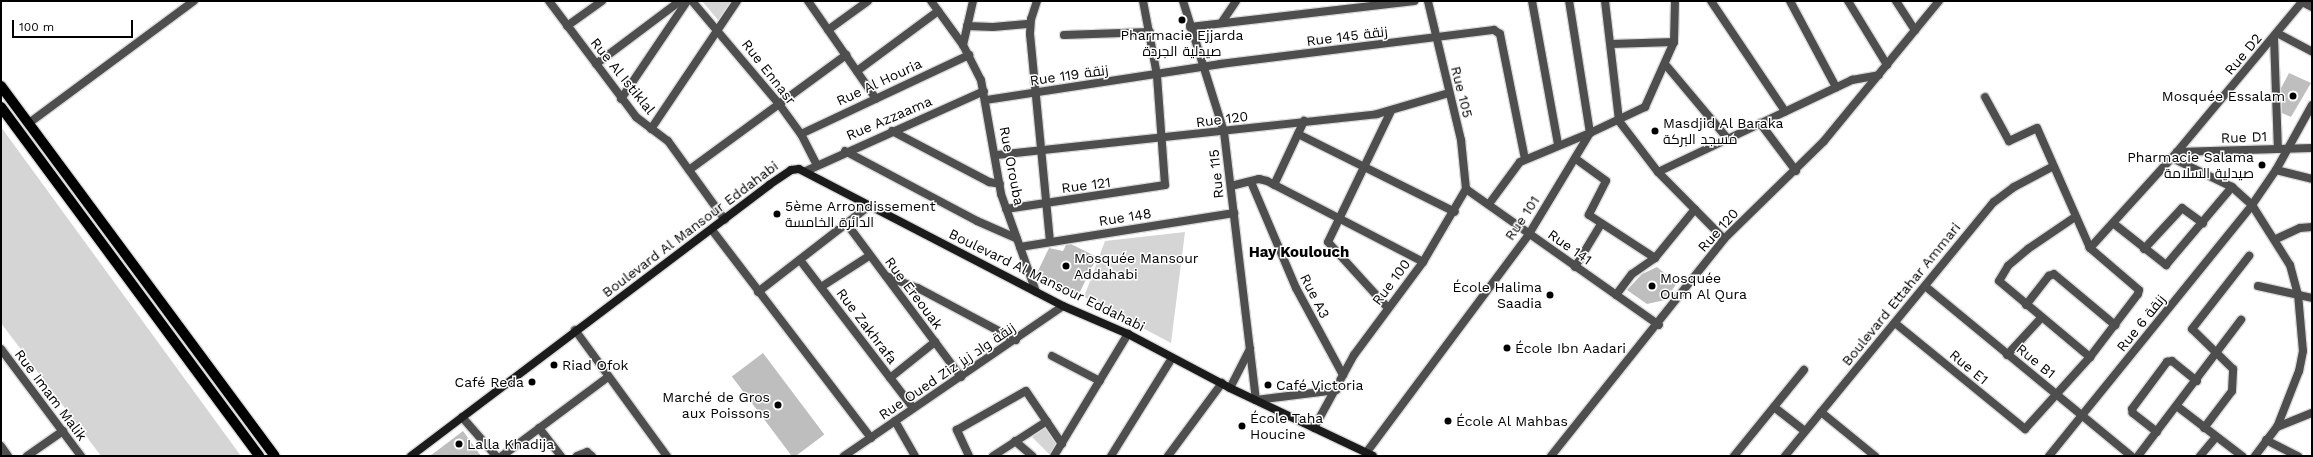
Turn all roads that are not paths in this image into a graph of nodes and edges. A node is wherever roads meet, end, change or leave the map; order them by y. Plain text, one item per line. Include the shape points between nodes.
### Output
1 (194, 1) edge
2 (549, 1) edge
3 (602, 1) edge
4 (680, 1) edge
5 (687, 1) edge
6 (692, 1) edge
7 (737, 1) edge
8 (808, 1) edge
9 (868, 1) edge
10 (930, 1) edge
11 (973, 1) edge
12 (1037, 1) edge
13 (1143, 1) edge
14 (1183, 1) edge
15 (1236, 1) edge
16 (1414, 1) edge
17 (1428, 1) edge
18 (1532, 1) edge
19 (1570, 1) edge
20 (1605, 1) edge
21 (1675, 1) edge
22 (1711, 1) edge
23 (1790, 1) edge
24 (1848, 1) edge
25 (1896, 1) edge
26 (1939, 1) edge
27 (2303, 2) edge
28 (2312, 7) edge
29 (938, 11) junction
30 (1222, 22) junction
31 (1030, 24) junction
32 (567, 26) junction
33 (968, 26) junction
34 (1190, 27) junction
35 (717, 30) junction
36 (828, 30) junction
37 (1915, 30) junction
38 (1150, 32) junction
39 (1064, 35) dead end
40 (2275, 35) junction
41 (1436, 37) junction
42 (1674, 42) junction
43 (1611, 44) junction
44 (963, 45) junction
45 (2312, 52) edge
46 (969, 55) junction
47 (846, 56) junction
48 (596, 64) junction
49 (1665, 64) junction
50 (1887, 65) junction
51 (1203, 67) junction
52 (857, 71) junction
53 (1157, 75) junction
54 (1879, 75) junction
55 (1, 86) edge
56 (1836, 87) junction
57 (984, 91) junction
58 (1036, 93) junction
59 (1449, 93) junction
60 (1985, 97) dead end
61 (621, 99) junction
62 (876, 99) junction
63 (986, 100) junction
64 (778, 104) junction
65 (2312, 105) edge
66 (1, 107) edge
67 (1391, 111) junction
68 (1786, 111) junction
69 (1304, 121) junction
70 (1619, 122) junction
71 (1760, 123) junction
72 (29, 124) junction
73 (651, 129) junction
74 (892, 131) junction
75 (1224, 132) junction
76 (801, 134) junction
77 (1298, 134) junction
78 (1590, 134) junction
79 (1727, 138) junction
80 (1160, 139) junction
81 (1558, 144) junction
82 (2312, 148) edge
83 (1041, 149) junction
84 (2278, 149) junction
85 (2287, 149) junction
86 (845, 151) junction
87 (996, 155) junction
88 (2175, 155) junction
89 (1525, 159) junction
90 (1576, 159) junction
91 (817, 165) junction
92 (2052, 166) junction
93 (1366, 168) junction
94 (689, 170) junction
95 (2276, 170) junction
96 (806, 171) junction
97 (1796, 171) junction
98 (1658, 172) junction
99 (2312, 179) edge
100 (1251, 182) junction
101 (1000, 184) junction
102 (1274, 185) junction
103 (1231, 186) junction
104 (2232, 187) junction
105 (1466, 189) junction
106 (1044, 203) junction
107 (1489, 204) junction
108 (870, 205) junction
109 (2252, 205) junction
110 (1006, 209) junction
111 (1695, 209) junction
112 (1455, 212) junction
113 (1234, 213) junction
114 (2075, 217) junction
115 (725, 220) junction
116 (1339, 221) junction
117 (2113, 222) junction
118 (2204, 223) junction
119 (848, 224) junction
120 (1601, 224) junction
121 (2312, 227) edge
122 (712, 230) junction
123 (1529, 234) junction
124 (1016, 238) junction
125 (1724, 239) junction
126 (2276, 239) junction
127 (1050, 242) junction
128 (1020, 247) junction
129 (2090, 248) junction
130 (2144, 249) junction
131 (869, 256) junction
132 (2249, 256) dead end
133 (1655, 258) junction
134 (800, 260) junction
135 (1423, 262) junction
136 (1575, 267) junction
137 (137, 269) junction
138 (885, 275) junction
139 (126, 278) junction
140 (1925, 286) junction
141 (2258, 286) dead end
142 (821, 287) junction
143 (758, 292) junction
144 (1036, 292) junction
145 (2298, 294) junction
146 (1616, 295) junction
147 (2312, 298) edge
148 (2026, 305) junction
149 (1063, 306) junction
150 (1388, 308) junction
151 (2041, 318) junction
152 (2241, 320) dead end
153 (1894, 322) junction
154 (1658, 324) junction
155 (2115, 325) junction
156 (575, 330) junction
157 (1128, 334) junction
158 (1016, 340) junction
159 (935, 342) junction
160 (1, 349) edge
161 (1250, 349) junction
162 (2218, 354) junction
163 (2007, 355) junction
164 (1052, 356) dead end
165 (2090, 357) junction
166 (1172, 358) junction
167 (1804, 370) dead end
168 (1343, 375) junction
169 (962, 376) junction
170 (608, 377) junction
171 (890, 378) junction
172 (1100, 381) junction
173 (2197, 381) junction
174 (1222, 383) junction
175 (1230, 388) junction
176 (1336, 390) junction
177 (2057, 395) junction
178 (1256, 400) junction
179 (1774, 406) junction
180 (2178, 406) junction
181 (913, 408) junction
182 (1821, 412) junction
183 (2312, 413) edge
184 (2082, 415) junction
185 (462, 417) junction
186 (895, 421) junction
187 (1047, 421) junction
188 (2277, 427) junction
189 (540, 428) junction
190 (1314, 428) junction
191 (2204, 428) junction
192 (63, 431) junction
193 (1805, 431) junction
194 (2157, 432) junction
195 (2216, 437) junction
196 (871, 438) junction
197 (2266, 440) junction
198 (1015, 441) junction
199 (1062, 444) junction
200 (1, 446) edge
201 (1370, 454) edge
202 (1789, 454) edge
203 (8, 456) edge
204 (27, 456) edge
205 (81, 456) edge
206 (259, 456) edge
207 (275, 456) edge
208 (411, 456) edge
209 (496, 456) edge
210 (502, 456) edge
211 (561, 456) edge
212 (577, 456) edge
213 (592, 456) edge
214 (667, 456) edge
215 (844, 456) edge
216 (915, 456) edge
217 (969, 456) edge
218 (993, 456) edge
219 (1032, 456) edge
220 (1054, 456) edge
221 (1111, 456) edge
222 (1168, 456) edge
223 (1551, 456) edge
224 (1734, 456) edge
225 (1875, 456) edge
226 (2049, 456) edge
227 (2131, 456) edge
228 (2138, 456) edge
229 (2200, 456) edge
230 (2242, 456) edge
231 (2255, 456) edge
232 (2298, 456) edge

1 - 72 street
2 - 32 street, Rue Al Istiklal
3 - 32 street
4 - 48 street
5 - 61 street
6 - 35 street, Rue Ennasr
7 - 35 street
8 - 36 street
9 - 36 street
10 - 29 street, Rue Orouba
11 - 33 street
12 - 31 street
13 - 38 street
14 - 34 street, Rue 115
15 - 30 street
16 - 30 street via 1354,10
17 - 41 street, Rue 105
18 - 81 street
19 - 78 street
20 - 43 street
21 - 42 street
22 - 68 street
23 - 56 street
24 - 50 street
25 - 37 street
26 - 37 street, Rue 120
27 - 28 street
27 - 40 street, Rue D2
29 - 44 street, Rue Orouba
29 - 52 street
30 - 34 street
31 - 33 street
31 - 58 street
32 - 48 street, Rue Al Istiklal
33 - 44 street
34 - 51 street, Rue 115
35 - 64 street, Rue Ennasr
35 - 73 street
36 - 47 street
37 - 50 street, Rue 120
38 - 39 street
38 - 53 street
40 - 45 street
40 - 84 street
40 - 88 street, Rue D2
41 - 51 street, Rue 145 زنقة
41 - 59 street, Rue 105
41 - 89 street, Rue 145 زنقة via 1494,30 1500,34
42 - 43 street
42 - 49 street
43 - 70 street
44 - 46 street, Rue Orouba
46 - 57 street, Rue Orouba
46 - 62 street, Rue Al Houria
47 - 52 street
47 - 64 street
48 - 61 street, Rue Al Istiklal
49 - 70 street via 1645,107
49 - 79 street
50 - 54 street, Rue 120
51 - 53 street, Rue 119 زنقة
51 - 75 street, Rue 115
52 - 62 street
53 - 58 street, Rue 119 زنقة
53 - 80 street
54 - 56 street via 1863,76
54 - 97 street, Rue 120
55 - 72 main road
56 - 68 street
57 - 63 street, Rue Orouba
57 - 74 street, Rue Azzaama
58 - 63 street, Rue 119 زنقة
58 - 83 street
59 - 67 street, Rue 120
59 - 105 street, Rue 105 via 1466,168
60 - 92 street via 2008,141 2037,128
61 - 73 street, Rue Al Istiklal
62 - 76 street, Rue Al Houria
63 - 87 street, Rue Orouba
64 - 76 street, Rue Ennasr
64 - 94 street
65 - 85 street, Rue 6 زنقة
66 - 139 main road
67 - 69 street, Rue 120
67 - 93 street
68 - 71 street
69 - 75 street, Rue 120
69 - 77 street
70 - 78 street
70 - 98 street
71 - 79 street
71 - 97 street
72 - 137 main road
73 - 94 street, Rue Al Istiklal via 668,141
74 - 86 street, Rue Azzaama
74 - 101 street via 989,182
75 - 80 street, Rue 120
75 - 103 street, Rue 115
76 - 91 street, Rue Ennasr
77 - 93 street
77 - 102 street
78 - 81 street
78 - 90 street, Rue 101
79 - 98 street
80 - 83 street, Rue 120
80 - 106 street, Rue 121 via 1166,182 1160,188
81 - 89 street
82 - 85 street, Rue D1
83 - 87 street, Rue 120
83 - 106 street
84 - 85 street, Rue D1
84 - 88 street, Rue D1
85 - 95 street, Rue 6 زنقة
86 - 91 street, Rue Azzaama
86 - 124 street via 977,221
87 - 101 street, Rue Orouba
88 - 104 street
88 - 117 street, Rue D2
89 - 107 street via 1517,165
90 - 120 street via 1606,181 1589,212
90 - 123 street, Rue 101
91 - 96 street, Rue Azzaama
92 - 114 street
92 - 140 street, Boulevard Ettahar Ammari via 2014,187 1994,202
93 - 112 street
93 - 116 street
94 - 115 street, Rue Al Istiklal
95 - 99 street
95 - 109 street, Rue 6 زنقة
96 - 108 main road, Boulevard Al Mansour Eddahabi
96 - 115 main road, Boulevard Al Mansour Eddahabi via 791,170
97 - 125 street, Rue 120
98 - 111 street
100 - 102 street via 1263,179
100 - 103 street
100 - 168 street, Rue A3 via 1296,288
101 - 110 street, Rue Orouba
102 - 116 street
103 - 113 street, Rue 115
104 - 109 street
104 - 118 street
105 - 107 street, Rue 141
105 - 112 street, Rue 100
106 - 110 street, Rue 121
106 - 127 street
107 - 123 street, Rue 141
108 - 119 street
108 - 144 main road, Boulevard Al Mansour Eddahabi
109 - 126 street
109 - 184 street, Rue 6 زنقة
110 - 124 street, Rue Orouba
111 - 125 street
111 - 133 street
112 - 135 street, Rue 100
113 - 127 street, Rue 148
113 - 161 street, Rue 115
114 - 129 street
114 - 148 street via 2033,245 2000,277 2000,283
115 - 122 main road, Boulevard Al Mansour Eddahabi
116 - 135 street
116 - 150 street via 1328,241 1329,247
117 - 129 street, Rue D2
117 - 130 street
118 - 130 street via 2186,209 2180,208
118 - 130 street via 2168,265
119 - 131 street, Rue Ereouak
119 - 134 street
120 - 133 street
120 - 136 street
121 - 126 street via 2300,228
122 - 143 street
122 - 156 main road, Boulevard Al Mansour Eddahabi
123 - 136 street, Rue 141
123 - 201 street, Rue 101
124 - 128 street, Rue Orouba
125 - 154 street, Rue 120
126 - 145 street via 2287,260
127 - 128 street, Rue 148
128 - 144 street, Rue Orouba
129 - 155 street via 2138,290
131 - 138 street, Rue Ereouak
131 - 142 street
132 - 162 street via 2192,329
133 - 146 street via 1632,274
134 - 142 street, Rue Zakhrafa
134 - 143 street
135 - 150 street, Rue 100
136 - 146 street, Rue 141
137 - 139 main road
137 - 207 main road
138 - 158 street via 918,288
138 - 159 street, Rue Ereouak
139 - 206 main road
140 - 153 street, Boulevard Ettahar Ammari
140 - 163 street, Rue B1
141 - 145 street
142 - 171 street, Rue Zakhrafa
143 - 196 street
144 - 149 main road, Boulevard Al Mansour Eddahabi
145 - 147 street
145 - 188 street via 2302,351 2299,371
146 - 154 street, Rue 141
148 - 151 street
148 - 155 street via 2049,276 2054,274
149 - 157 main road, Boulevard Al Mansour Eddahabi
149 - 158 street, Rue Oued Ziz زنقة واد زيز
150 - 168 street, Rue 100
151 - 163 street
151 - 165 street
152 - 162 street
153 - 177 street, Rue E1 via 2021,428 2028,428
153 - 182 street, Boulevard Ettahar Ammari
154 - 223 street, Rue 120
155 - 165 street
156 - 170 street
156 - 185 main road, Boulevard Al Mansour Eddahabi
157 - 166 main road, Boulevard Al Mansour Eddahabi
157 - 172 street
158 - 169 street, Rue Oued Ziz زنقة واد زيز
159 - 169 street, Rue Ereouak
159 - 171 street
160 - 192 street, Rue Imam Malik
161 - 175 street
161 - 178 street, Rue 115
162 - 173 street
162 - 191 street via 2231,366 2233,389
163 - 177 street, Rue B1
164 - 172 street
165 - 177 street
166 - 174 main road, Boulevard Al Mansour Eddahabi
166 - 221 street
167 - 179 street
168 - 176 street, Rue 100
169 - 181 street, Rue Oued Ziz زنقة واد زيز
170 - 189 street
170 - 214 street
171 - 181 street, Rue Zakhrafa
172 - 199 street
173 - 180 street
173 - 194 street via 2172,361 2167,362 2132,409
174 - 175 main road, Boulevard Al Mansour Eddahabi
174 - 222 street
175 - 178 main road, Boulevard Al Mansour Eddahabi
176 - 178 street
176 - 190 street, Rue 100
177 - 184 street, Rue B1
178 - 190 main road, Boulevard Al Mansour Eddahabi
179 - 193 street
179 - 224 street
180 - 191 street
180 - 194 street
181 - 186 street, Rue Oued Ziz زنقة واد زيز
182 - 193 street, Boulevard Ettahar Ammari
182 - 225 street
183 - 188 street
184 - 226 street, Rue 6 زنقة
184 - 227 street, Rue B1
185 - 208 main road, Boulevard Al Mansour Eddahabi
185 - 209 street
186 - 196 street, Rue Oued Ziz زنقة واد زيز
186 - 216 street
187 - 198 street
187 - 199 street
187 - 217 street via 1030,393 1023,391 957,430
188 - 197 street
189 - 210 street
189 - 211 street
190 - 201 main road, Boulevard Al Mansour Eddahabi
191 - 195 street
192 - 204 street
192 - 205 street, Rue Imam Malik
193 - 202 street, Boulevard Ettahar Ammari
194 - 228 street
195 - 229 street
195 - 230 street
196 - 215 street, Rue Oued Ziz زنقة واد زيز
197 - 231 street
197 - 232 street
198 - 218 street
198 - 219 street
199 - 220 street
200 - 203 street
212 - 213 street via 587,452

